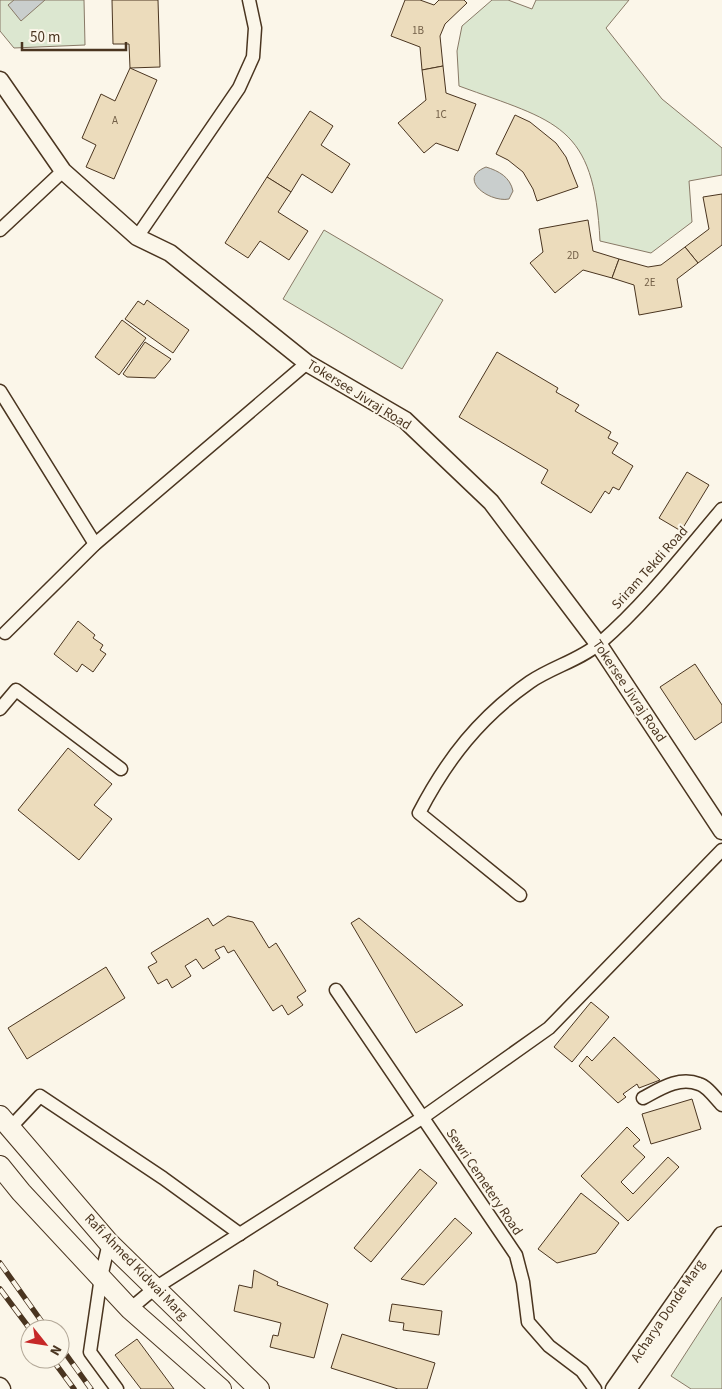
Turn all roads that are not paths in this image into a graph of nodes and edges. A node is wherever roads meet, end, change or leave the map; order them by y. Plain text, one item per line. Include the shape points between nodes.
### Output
1 (249, 0) edge
2 (0, 80) edge
3 (63, 171) junction
4 (0, 230) edge
5 (137, 237) junction
6 (307, 363) junction
7 (0, 392) edge
8 (722, 509) edge
9 (95, 544) junction
10 (5, 633) dead end
11 (598, 645) junction
12 (0, 709) edge
13 (121, 769) dead end
14 (722, 831) edge
15 (722, 850) edge
16 (520, 895) dead end
17 (336, 990) dead end
18 (644, 1098) dead end
19 (722, 1105) edge
20 (422, 1118) junction
21 (3, 1128) edge
22 (0, 1166) edge
23 (240, 1234) junction
24 (722, 1235) edge
25 (109, 1243) junction
26 (722, 1255) edge
27 (101, 1277) junction
28 (155, 1288) junction
29 (130, 1308) junction
30 (117, 1389) edge
31 (222, 1389) edge
32 (259, 1389) edge
33 (596, 1389) edge
34 (614, 1389) edge
35 (628, 1389) edge

1 - 5 street via 255,28 253,57 239,88
2 - 3 street, Tokersee Jivraj Road
3 - 4 street
3 - 5 street, Tokersee Jivraj Road
5 - 6 street, Tokersee Jivraj Road via 170,254
6 - 9 street
6 - 11 street, Tokersee Jivraj Road via 405,420 491,502
7 - 9 street
8 - 11 street, Sriram Tekdi Road via 660,583
9 - 10 street
11 - 14 street, Tokersee Jivraj Road
11 - 16 street, Sriram Tekdi Road via 531,682 479,724 436,781 419,813
12 - 13 street via 16,690
15 - 20 street via 549,1028
17 - 20 street, Sewri Cemetery Road
18 - 19 street via 674,1082 689,1083 700,1084
20 - 23 street
20 - 33 street, Sewri Cemetery Road via 516,1255 528,1322 549,1346 582,1371
21 - 23 street via 40,1096
21 - 25 main road, Rafi Ahmed Kidwai Marg
22 - 27 main road
23 - 28 street
24 - 34 street, Acharya Donde Marg
25 - 27 street
25 - 28 main road, Rafi Ahmed Kidwai Marg
26 - 35 street, Acharya Donde Marg
27 - 29 main road
27 - 30 street via 90,1352
28 - 29 street
28 - 32 main road, Rafi Ahmed Kidwai Marg
29 - 31 main road

